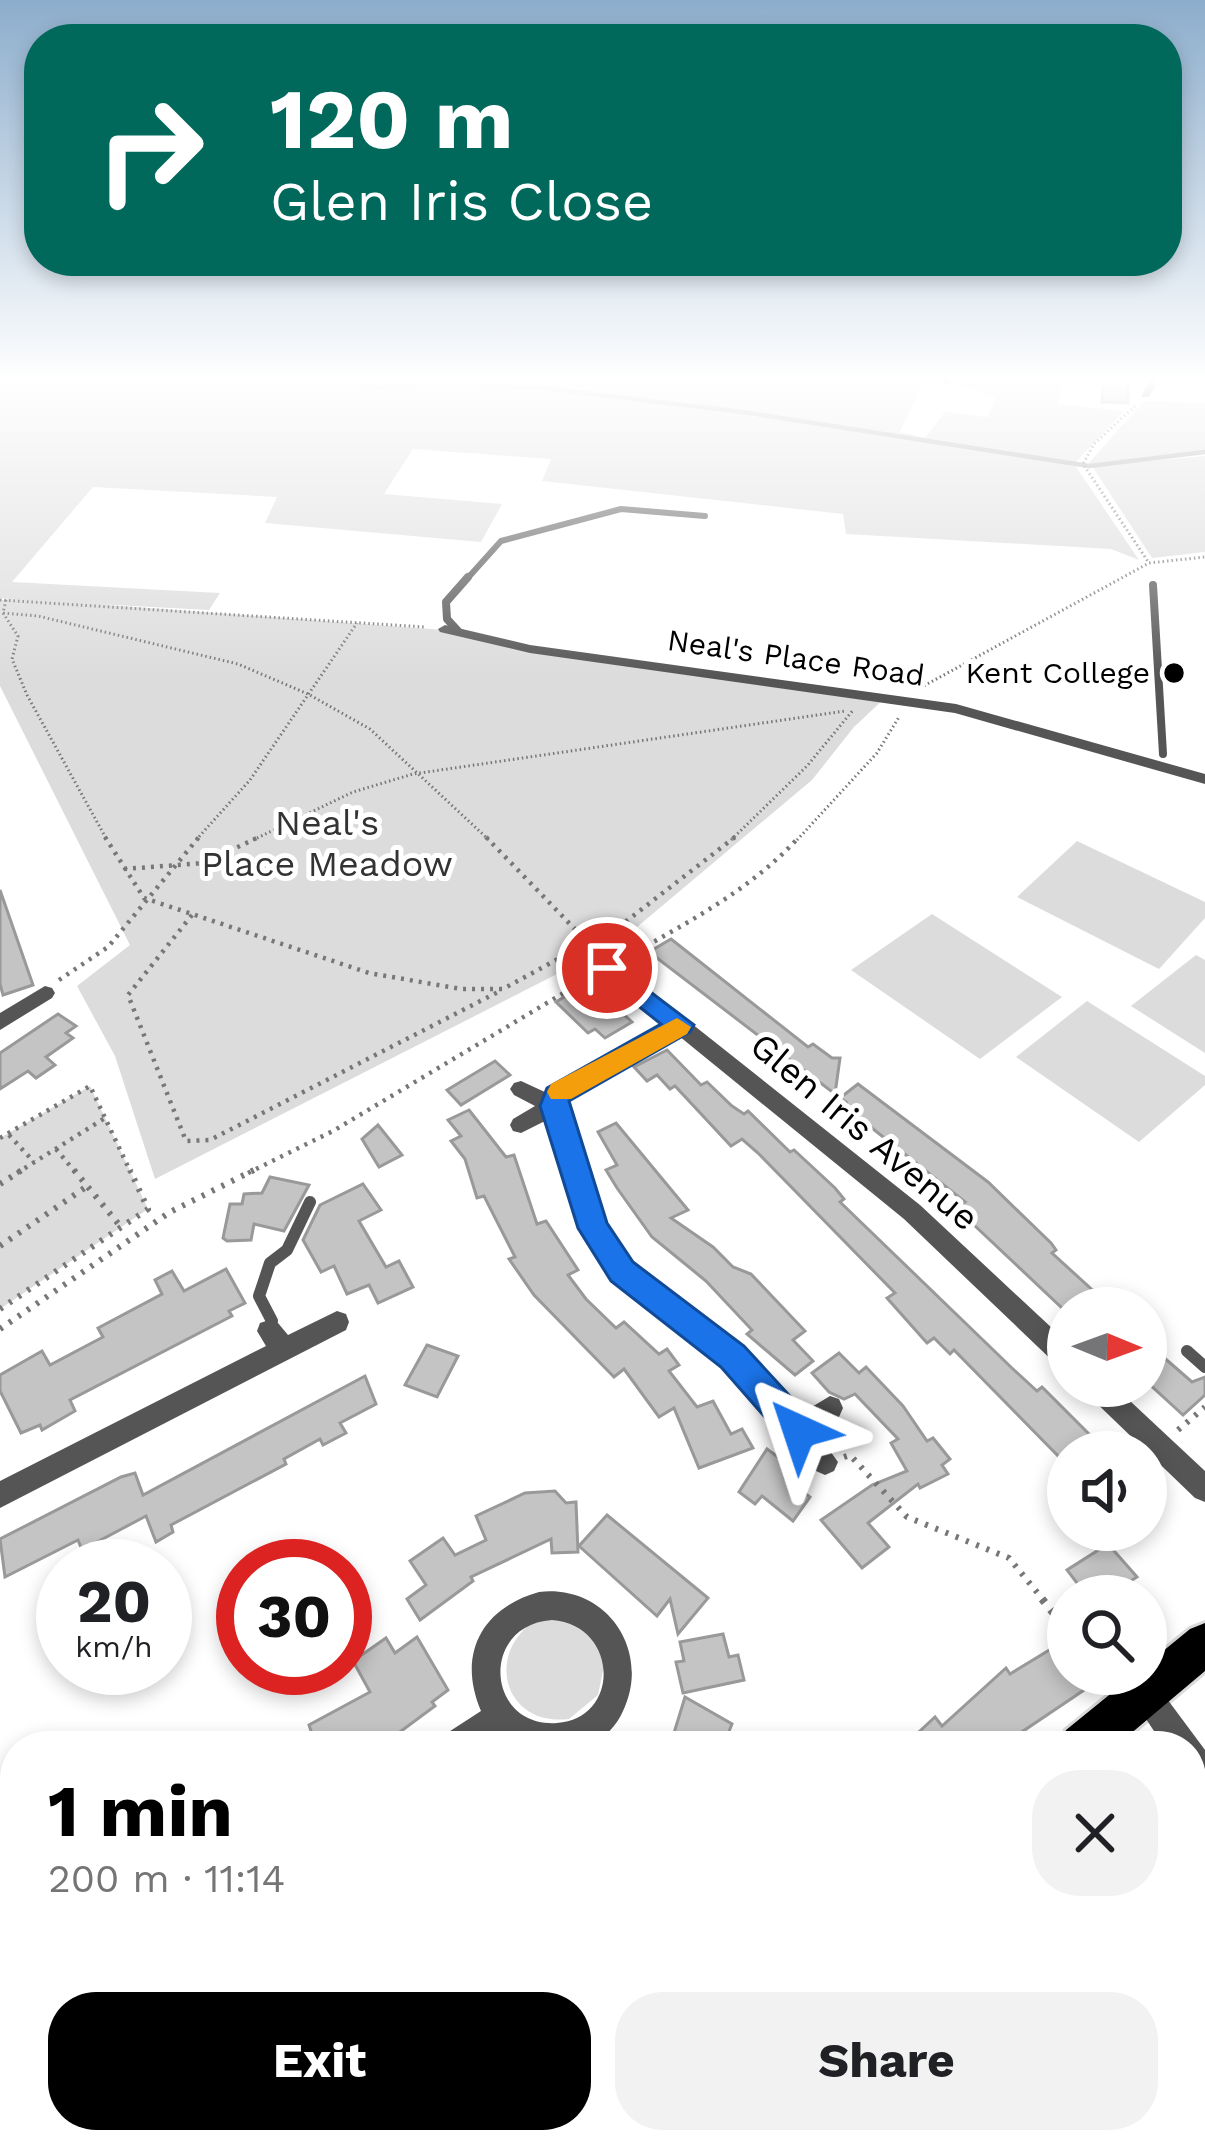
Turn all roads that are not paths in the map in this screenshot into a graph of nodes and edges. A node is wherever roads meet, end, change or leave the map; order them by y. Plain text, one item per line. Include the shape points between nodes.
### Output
1 (705, 516) dead end
2 (1153, 584) dead end
3 (452, 630) joint
4 (1162, 754) joint
5 (1205, 779) edge
6 (607, 968) road end
7 (45, 992) road end
8 (0, 1023) edge
9 (681, 1025) junction
10 (520, 1090) dead end
11 (554, 1106) junction
12 (521, 1125) dead end
13 (310, 1202) dead end
14 (337, 1322) dead end
15 (1047, 1339) edge
16 (277, 1340) junction
17 (1187, 1351) dead end
18 (1205, 1367) edge
19 (1118, 1407) edge
20 (830, 1408) dead end
21 (799, 1431) junction
22 (825, 1462) road end
23 (1205, 1490) edge
24 (0, 1496) edge
25 (1205, 1644) edge
26 (1167, 1676) edge
27 (1145, 1695) joint
28 (500, 1716) junction
29 (478, 1731) edge
30 (517, 1731) edge
31 (585, 1731) edge
32 (1101, 1731) edge
33 (1172, 1731) edge

1 - 3 lane via 621,509 501,541 446,602
2 - 4 lane, Neal's Place Road
3 - 5 street, Neal's Place Road via 530,649 910,701
4 - 5 street, Neal's Place Road
6 - 9 street, Glen Iris Avenue
7 - 8 street
9 - 11 street via 569,1085
9 - 15 street, Glen Iris Avenue via 912,1212
10 - 11 street
11 - 12 street
11 - 21 street via 593,1228 622,1272 733,1357
13 - 16 lane via 259,1296
14 - 16 street
16 - 24 street
17 - 18 lane
19 - 23 street
20 - 21 street
21 - 22 street
25 - 26 main road
27 - 32 main road
27 - 33 street
28 - 29 street
28 - 30 street
28 - 31 street via 489,1691 496,1638 511,1619 554,1602 594,1617 615,1651 610,1703

